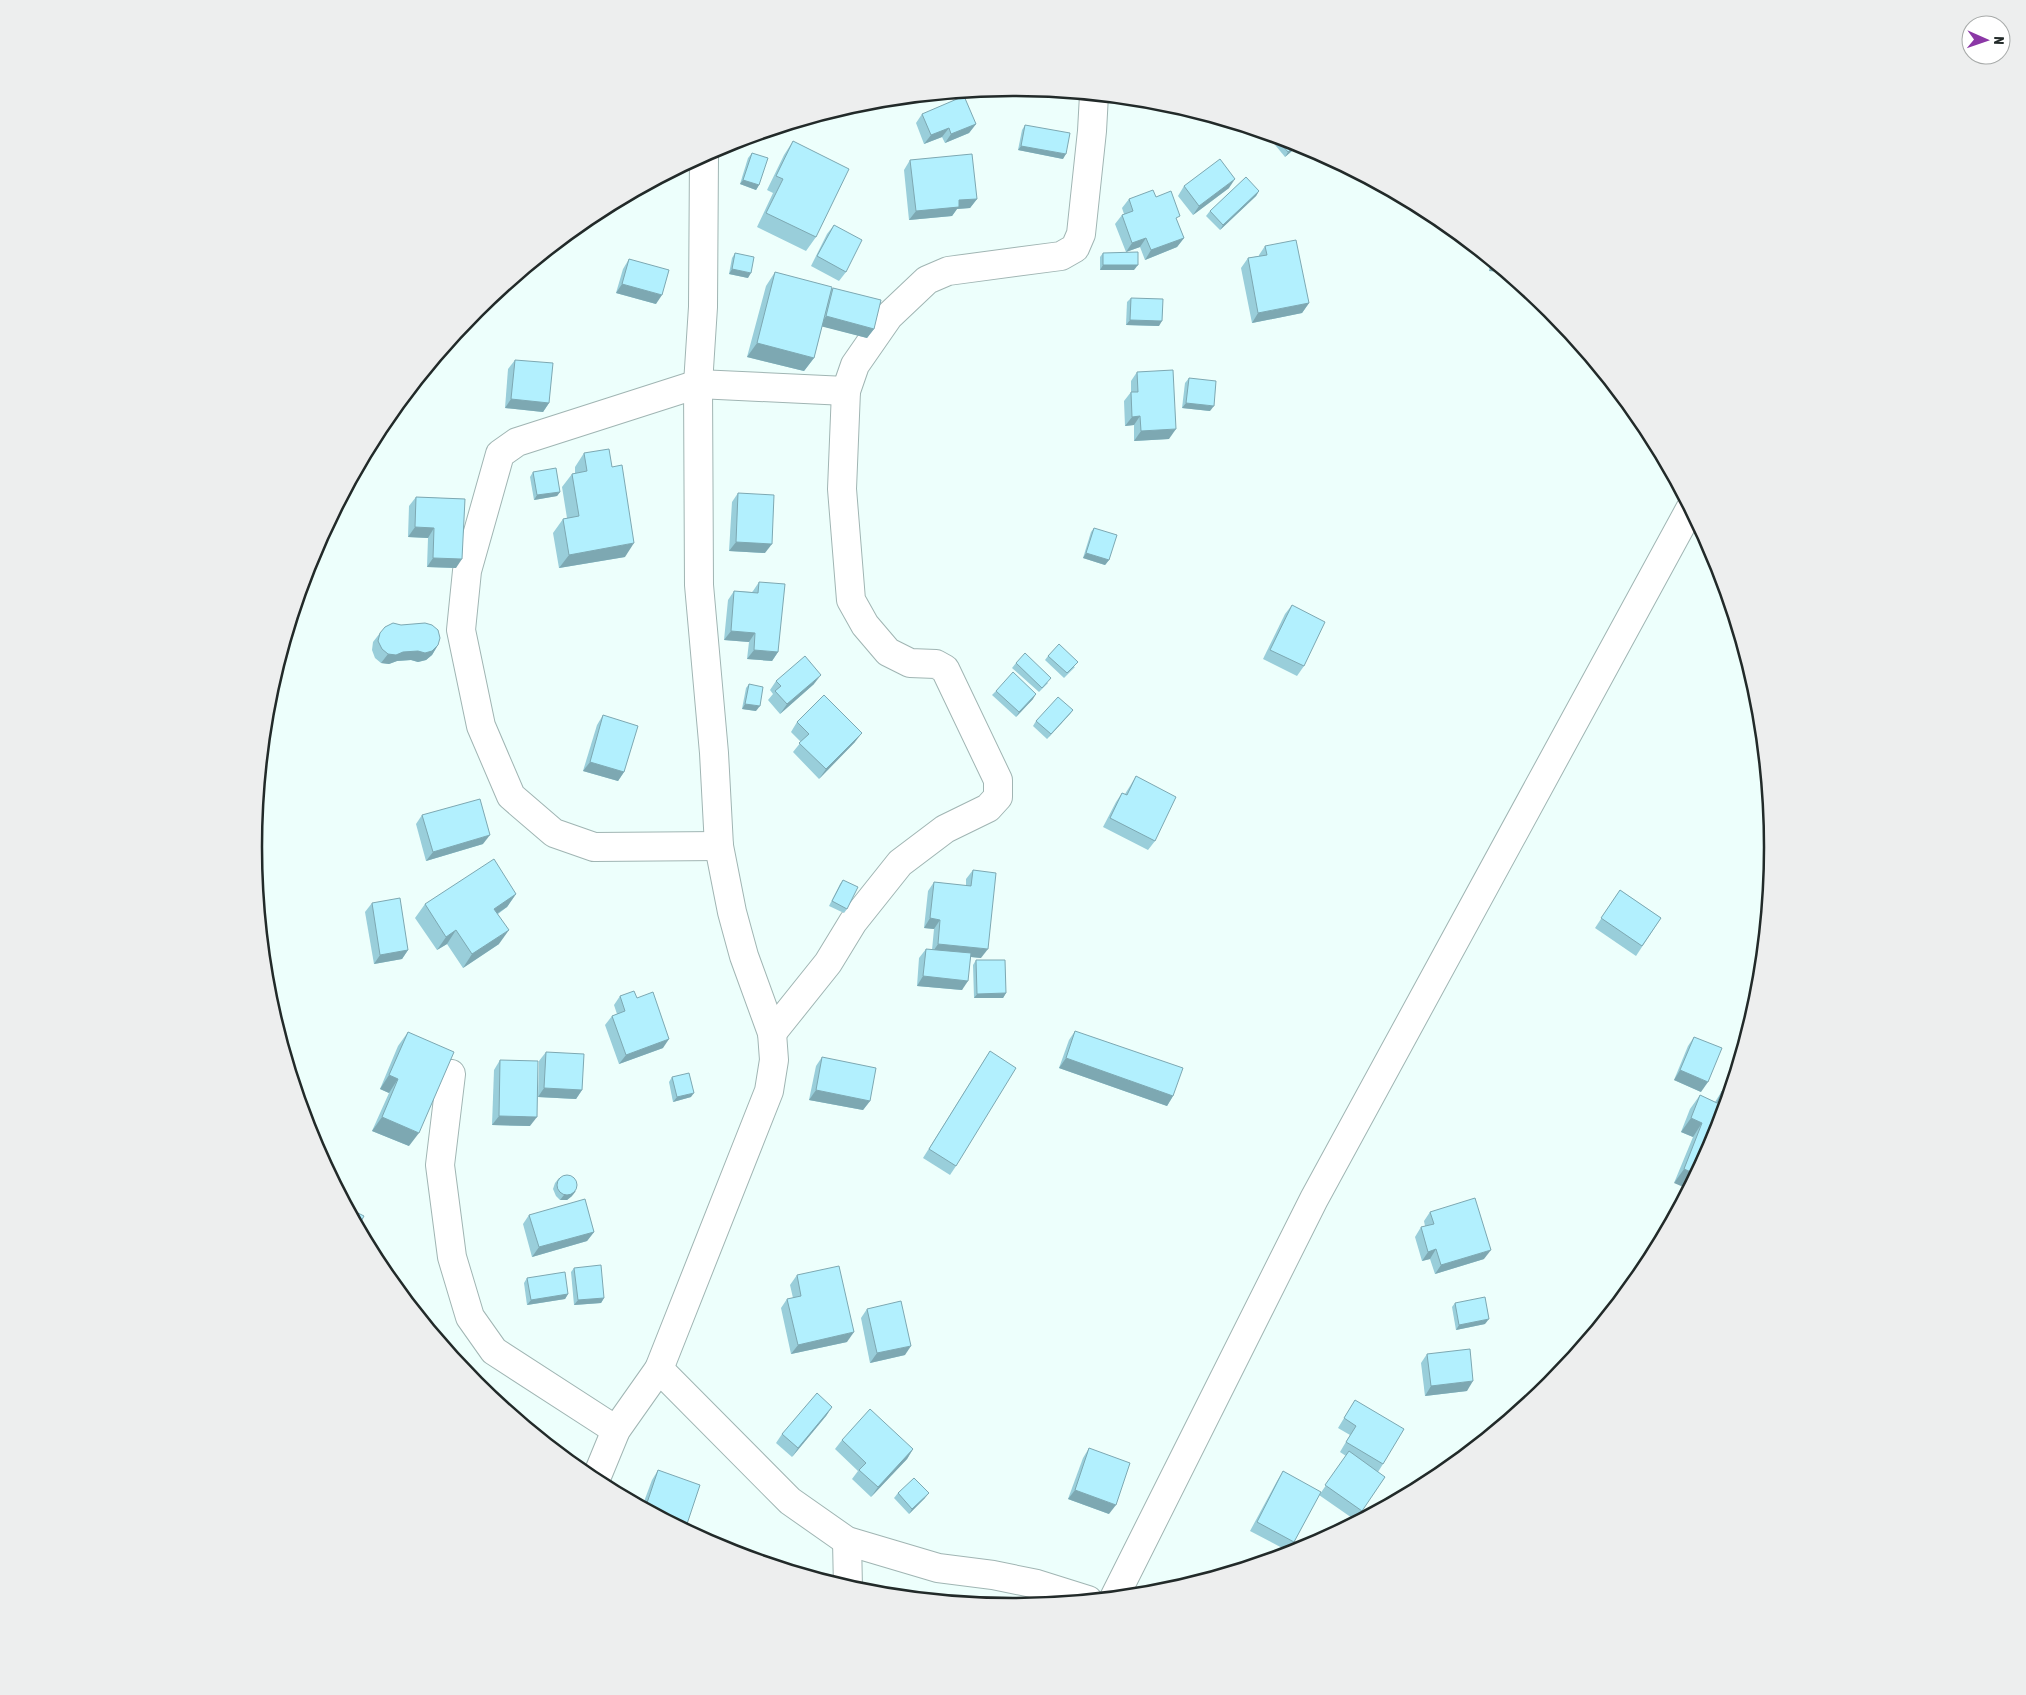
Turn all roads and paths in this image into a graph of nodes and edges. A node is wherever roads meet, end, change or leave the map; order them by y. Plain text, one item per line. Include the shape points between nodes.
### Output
1 (1094, 101) edge
2 (704, 163) edge
3 (698, 384) junction
4 (846, 391) junction
5 (1687, 515) edge
6 (719, 846) junction
7 (772, 1033) junction
8 (450, 1074) edge
9 (659, 1369) junction
10 (616, 1430) junction
11 (598, 1474) edge
12 (847, 1541) junction
13 (848, 1580) edge
14 (1118, 1591) edge
15 (1074, 1596) edge

1 - 4 street via 1081,234 1075,248 1061,256 948,271 927,280 889,316 855,366
2 - 3 street via 703,306
3 - 4 street
3 - 6 street via 699,585
3 - 6 street via 517,442 500,454 467,571 461,630 482,726 511,796 554,833 594,847
4 - 7 street via 842,489 850,600 865,625 888,652 910,663 936,664 946,669 998,780 998,797 988,808 945,829 900,863 853,922 828,963
5 - 14 street via 1314,1199
6 - 7 street via 744,956
7 - 9 street via 774,1060 769,1091
8 - 10 street via 440,1165 452,1257 470,1317 494,1351
9 - 10 street
9 - 12 street via 790,1502
10 - 11 street
12 - 13 street
12 - 15 street via 938,1568 993,1575

